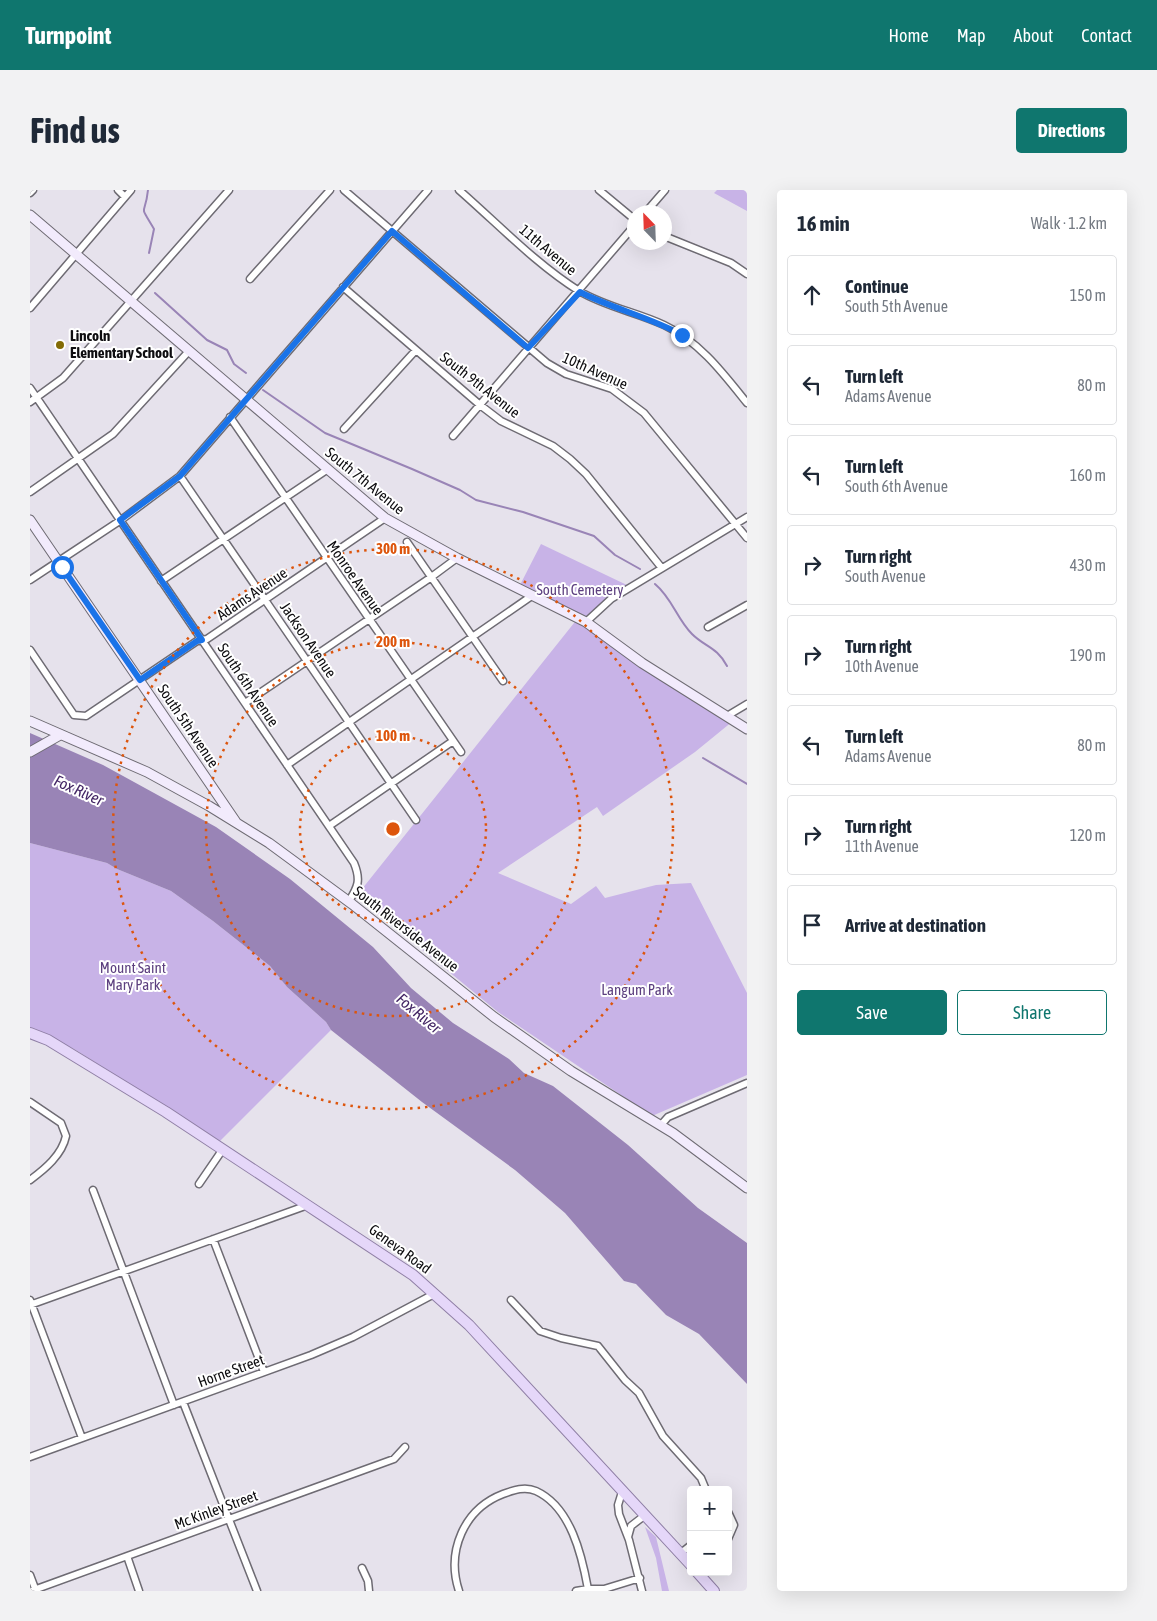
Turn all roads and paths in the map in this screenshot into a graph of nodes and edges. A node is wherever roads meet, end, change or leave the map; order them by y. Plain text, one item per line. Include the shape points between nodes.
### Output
1 (33, 190) edge
2 (118, 190) edge
3 (131, 190) edge
4 (229, 190) edge
5 (330, 190) edge
6 (344, 190) edge
7 (428, 190) edge
8 (459, 190) edge
9 (600, 190) edge
10 (665, 190) edge
11 (30, 193) edge
12 (126, 197) junction
13 (652, 205) edge
14 (627, 213) edge
15 (30, 215) edge
16 (392, 231) junction
17 (627, 235) edge
18 (672, 239) edge
19 (76, 254) junction
20 (747, 274) edge
21 (250, 280) dead end
22 (343, 287) junction
23 (580, 292) junction
24 (132, 302) junction
25 (30, 308) edge
26 (528, 348) junction
27 (416, 350) junction
28 (189, 351) junction
29 (30, 388) edge
30 (36, 397) junction
31 (245, 399) junction
32 (30, 402) edge
33 (747, 403) edge
34 (480, 405) junction
35 (230, 417) junction
36 (344, 429) dead end
37 (453, 436) dead end
38 (78, 458) junction
39 (328, 469) junction
40 (180, 476) junction
41 (30, 492) edge
42 (285, 498) junction
43 (747, 517) edge
44 (385, 518) junction
45 (30, 520) edge
46 (120, 520) junction
47 (736, 523) junction
48 (747, 538) edge
49 (223, 540) junction
50 (406, 542) dead end
51 (457, 558) junction
52 (327, 559) junction
53 (59, 562) junction
54 (661, 567) junction
55 (430, 578) junction
56 (30, 580) edge
57 (161, 581) junction
58 (533, 595) junction
59 (266, 600) junction
60 (747, 605) edge
61 (369, 620) junction
62 (586, 622) junction
63 (708, 628) dead end
64 (472, 639) junction
65 (202, 640) junction
66 (30, 650) edge
67 (308, 661) junction
68 (140, 680) junction
69 (411, 680) junction
70 (503, 681) dead end
71 (245, 703) junction
72 (747, 704) edge
73 (727, 716) junction
74 (30, 721) edge
75 (349, 722) junction
76 (747, 729) edge
77 (60, 735) junction
78 (453, 741) junction
79 (30, 752) edge
80 (461, 752) dead end
81 (287, 765) junction
82 (391, 783) junction
83 (416, 820) dead end
84 (238, 824) junction
85 (329, 826) junction
86 (348, 901) junction
87 (30, 1034) edge
88 (747, 1082) edge
89 (30, 1102) edge
90 (660, 1126) junction
91 (223, 1149) junction
92 (30, 1180) edge
93 (199, 1184) dead end
94 (747, 1188) edge
95 (93, 1190) dead end
96 (308, 1205) junction
97 (214, 1238) junction
98 (124, 1271) junction
99 (434, 1294) junction
100 (511, 1300) dead end
101 (30, 1303) edge
102 (264, 1372) junction
103 (183, 1402) junction
104 (174, 1405) junction
105 (82, 1438) junction
106 (405, 1448) dead end
107 (30, 1457) edge
108 (704, 1486) edge
109 (622, 1492) junction
110 (644, 1516) junction
111 (228, 1519) junction
112 (629, 1540) junction
113 (127, 1556) junction
114 (687, 1559) edge
115 (362, 1568) dead end
116 (30, 1575) edge
117 (701, 1576) edge
118 (640, 1578) junction
119 (588, 1589) junction
120 (34, 1590) edge
121 (140, 1591) edge
122 (257, 1591) edge
123 (369, 1591) edge
124 (459, 1591) edge
125 (576, 1591) edge
126 (642, 1591) edge
127 (714, 1591) edge

1 - 11 street
2 - 12 street
3 - 12 street
4 - 24 street
5 - 21 street
6 - 16 street, 10th Avenue
7 - 16 street
8 - 23 street, 11th Avenue
9 - 14 street
10 - 13 street
12 - 19 street
15 - 19 street, South 7th Avenue
16 - 22 street
16 - 26 street, 10th Avenue
17 - 23 street
18 - 20 street via 732,263
19 - 24 street, South 7th Avenue
19 - 25 street
22 - 27 street, South 9th Avenue
22 - 31 street
23 - 26 street
23 - 33 street, 11th Avenue via 682,335 715,364
24 - 28 street, South 7th Avenue
24 - 30 street via 63,378
26 - 34 street
26 - 47 street, 10th Avenue via 566,374 605,386 644,413
27 - 34 street, South 9th Avenue
27 - 36 street
28 - 31 street, South 7th Avenue
28 - 38 street via 126,422
29 - 30 street, South 6th Avenue
30 - 32 street
30 - 38 street, South 6th Avenue
31 - 35 street
31 - 39 street, South 7th Avenue
34 - 37 street
34 - 54 street, South 9th Avenue via 570,458
35 - 40 street
35 - 42 street, Monroe Avenue
38 - 41 street
38 - 46 street, South 6th Avenue
39 - 42 street
39 - 44 street, South 7th Avenue
40 - 46 street
40 - 49 street, Jackson Avenue
42 - 49 street
42 - 52 street, Monroe Avenue
43 - 47 street
44 - 51 street, South 7th Avenue
44 - 52 street, Adams Avenue
45 - 53 street, South 5th Avenue
46 - 53 street
46 - 57 street, South 6th Avenue
47 - 48 street, 10th Avenue
47 - 54 street
49 - 57 street
49 - 59 street, Jackson Avenue
50 - 55 street
51 - 55 street
51 - 58 street, South 7th Avenue
52 - 59 street, Adams Avenue
52 - 61 street, Monroe Avenue
53 - 56 street
53 - 68 street, South 5th Avenue
54 - 62 street via 611,599
55 - 61 street
55 - 64 street
57 - 65 street, South 6th Avenue
58 - 62 street, South 7th Avenue
58 - 64 street
59 - 65 street, Adams Avenue
59 - 67 street, Jackson Avenue
60 - 63 street
61 - 67 street
61 - 69 street, Monroe Avenue
62 - 73 street, South 7th Avenue via 642,663
64 - 69 street
64 - 70 street
65 - 68 street, Adams Avenue
65 - 71 street, South 6th Avenue
66 - 68 street, Adams Avenue via 74,715 80,717
67 - 71 street
67 - 75 street, Jackson Avenue
68 - 84 street, South 5th Avenue
69 - 75 street
69 - 78 street, Monroe Avenue
71 - 81 street, South 6th Avenue
72 - 73 street
73 - 76 street, South 7th Avenue
74 - 77 street, South Riverside Avenue
75 - 81 street
75 - 82 street, Jackson Avenue
77 - 79 street
77 - 84 street, South Riverside Avenue via 147,772
78 - 80 street, Monroe Avenue
78 - 82 street
81 - 85 street, South 6th Avenue
82 - 83 street, Jackson Avenue
82 - 85 street
84 - 86 street, South Riverside Avenue via 302,865
85 - 86 street, South 6th Avenue via 359,875 359,886
86 - 90 street, South Riverside Avenue via 494,1017 571,1071
87 - 91 main road, Geneva Road via 48,1040
88 - 90 street via 668,1118
89 - 92 street via 61,1123 66,1136 53,1160
90 - 94 street, South Riverside Avenue
91 - 93 street
91 - 96 main road, Geneva Road
95 - 98 street
96 - 97 street
96 - 99 main road, Geneva Road via 387,1256
97 - 98 street
97 - 102 street
98 - 101 street
98 - 104 street
99 - 102 street, Horne Street via 328,1348
99 - 109 main road, Geneva Road via 469,1325
100 - 108 street via 540,1331 598,1346 639,1393 663,1436 701,1478
101 - 105 street
102 - 103 street, Horne Street
103 - 104 street, Horne Street
103 - 111 street
104 - 105 street, Horne Street
105 - 107 street, Horne Street
106 - 111 street, Mc Kinley Street via 394,1459
109 - 110 main road, Geneva Road
109 - 112 street via 619,1514
110 - 112 street via 632,1526
110 - 114 main road, Geneva Road
111 - 113 street, Mc Kinley Street
111 - 122 street
112 - 118 street
113 - 120 street, Mc Kinley Street
113 - 121 street
115 - 123 street
116 - 120 street
117 - 127 main road
118 - 119 street via 604,1589
118 - 126 street
119 - 124 street via 582,1554 568,1523 544,1496 523,1488 490,1500 466,1523 455,1555
119 - 125 street

